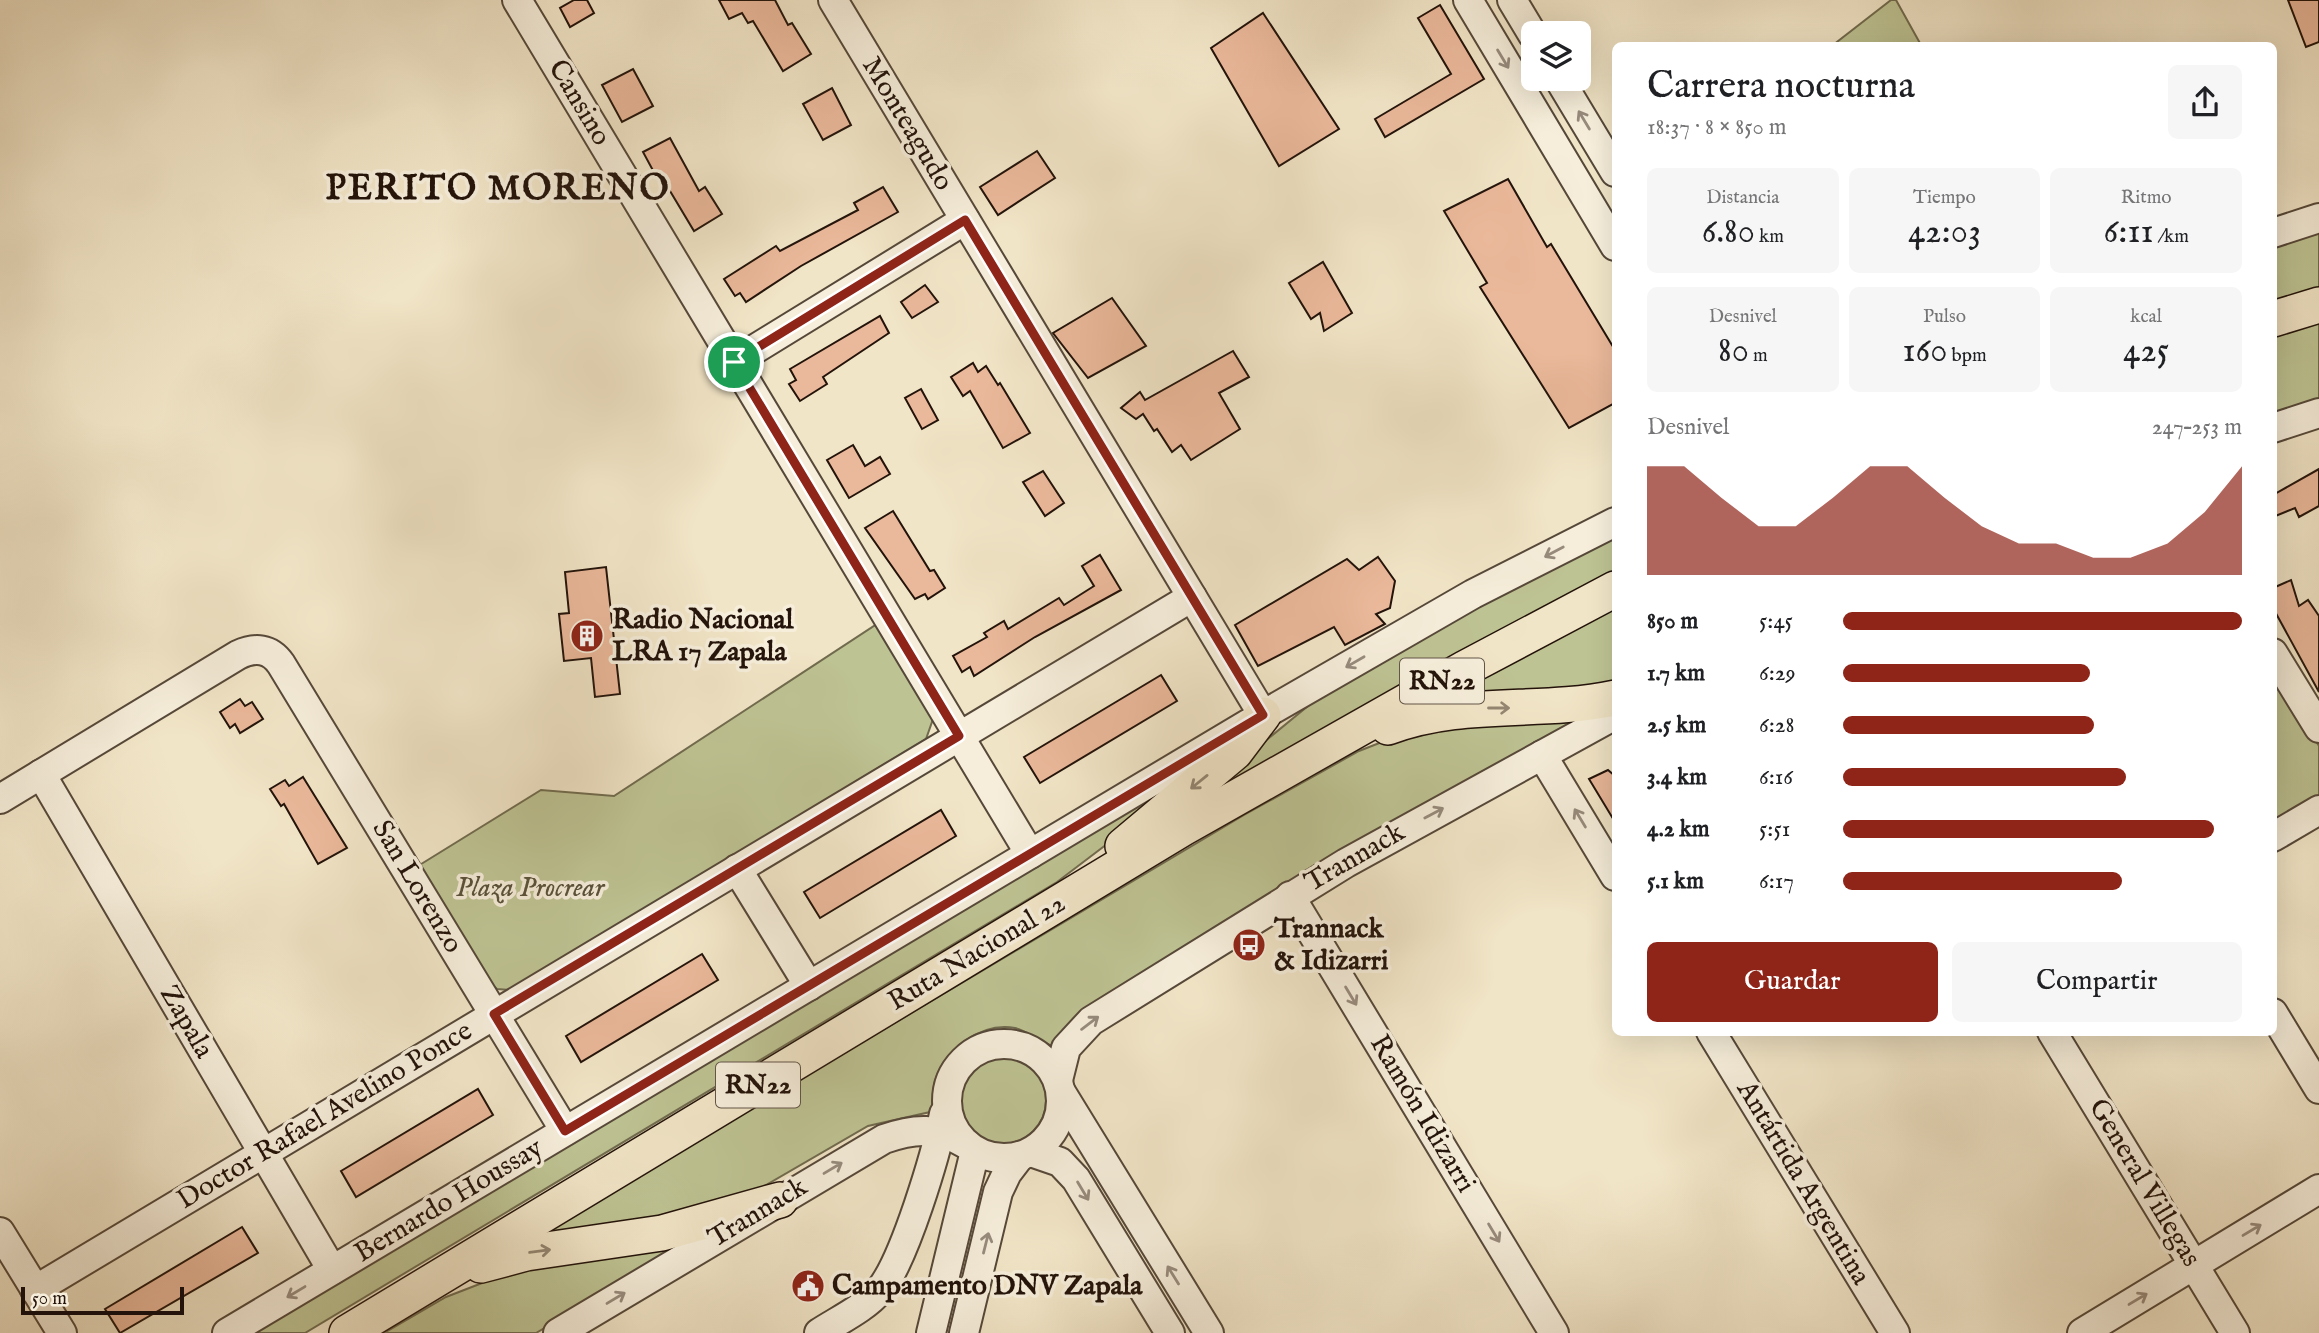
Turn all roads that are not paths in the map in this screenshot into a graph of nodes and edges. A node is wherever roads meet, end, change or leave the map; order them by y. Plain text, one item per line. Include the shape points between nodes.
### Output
1 (517, 0) edge
2 (833, 0) edge
3 (1468, 0) edge
4 (1512, 0) edge
5 (1525, 21) edge
6 (1566, 91) edge
7 (1612, 166) edge
8 (1574, 180) junction
9 (2319, 218) edge
10 (965, 220) junction
11 (2277, 232) edge
12 (1612, 241) edge
13 (2319, 304) edge
14 (2277, 316) edge
15 (734, 362) junction
16 (2319, 413) edge
17 (2277, 427) edge
18 (1612, 524) edge
19 (1612, 591) edge
20 (1192, 597) junction
21 (2277, 660) edge
22 (1612, 699) edge
23 (1263, 715) junction
24 (1612, 717) edge
25 (2319, 728) edge
26 (959, 736) junction
27 (1542, 755) junction
28 (41, 774) junction
29 (1272, 777) junction
30 (0, 799) edge
31 (2319, 810) edge
32 (2277, 835) edge
33 (1030, 854) junction
34 (737, 869) junction
35 (1612, 871) edge
36 (1088, 887) junction
37 (1290, 896) junction
38 (809, 986) junction
39 (494, 1014) junction
40 (2277, 1020) edge
41 (1713, 1036) edge
42 (2054, 1036) edge
43 (1059, 1086) junction
44 (2319, 1089) edge
45 (943, 1118) junction
46 (565, 1131) junction
47 (970, 1148) junction
48 (263, 1153) junction
49 (1026, 1154) junction
50 (2319, 1189) edge
51 (780, 1200) junction
52 (0, 1232) edge
53 (2194, 1265) junction
54 (332, 1270) junction
55 (428, 1284) junction
56 (35, 1290) junction
57 (62, 1333) edge
58 (227, 1333) edge
59 (347, 1333) edge
60 (558, 1333) edge
61 (819, 1333) edge
62 (930, 1333) edge
63 (964, 1333) edge
64 (1170, 1333) edge
65 (1209, 1333) edge
66 (1554, 1333) edge
67 (1895, 1333) edge
68 (2082, 1333) edge
69 (2235, 1333) edge

1 - 15 street, Cansino
2 - 10 street, Monteagudo
3 -> 8 street
4 - 5 street
7 -> 6 street
7 - 8 street
8 - 12 street
9 - 11 street
10 - 15 street
10 - 20 street, Monteagudo
13 - 14 main road
15 - 26 street, Cansino
16 - 17 street
18 -> 23 street, Bernardo Houssay via 1474,594
19 - 29 main road, Ruta Nacional 22 / RN22
20 - 23 street, Monteagudo
20 - 26 street, Doctor Rafael Avelino Ponce
21 - 25 street
29 -> 22 main road via 1424,715 1478,708 1572,706
23 - 33 street, Bernardo Houssay
23 -> 36 main road via 1235,752 1130,838
24 - 27 street, Trannack
26 - 33 street, Cansino
26 - 34 street, Doctor Rafael Avelino Ponce
35 -> 27 street
37 -> 27 street, Trannack
28 - 30 street
28 - 39 street, San Lorenzo via 238,655 271,653
28 - 48 street, Zapala
29 - 36 main road, Ruta Nacional 22 / RN22
31 - 32 street
33 - 38 street, Bernardo Houssay
34 - 38 street
34 - 39 street, Doctor Rafael Avelino Ponce
36 - 55 main road, Ruta Nacional 22 / RN22
43 -> 37 street, Trannack via 1066,1048 1091,1021
37 -> 66 street, Ramón Idizarri
38 - 46 street, Bernardo Houssay
39 - 46 street, San Lorenzo
39 - 48 street, Doctor Rafael Avelino Ponce
40 - 44 street
41 - 67 street, Antártida Argentina
42 - 53 street, General Villegas
43 - 45 street via 1038,1054 1007,1043 991,1044 962,1060 953,1074
43 - 49 street, Trannack via 1061,1106 1055,1126
65 -> 43 street
45 - 47 street, Trannack
51 -> 45 street, Trannack via 884,1139
45 - 61 street via 888,1278 870,1299
46 - 54 street, Bernardo Houssay
47 - 49 street, Trannack via 997,1158
47 - 62 street
48 - 54 street, Zapala
48 - 56 street, Doctor Rafael Avelino Ponce
63 -> 49 street via 998,1192 1007,1173
49 -> 64 street via 1060,1162 1076,1179
53 -> 50 street
55 -> 51 main road via 508,1257 650,1236
60 -> 51 street, Trannack
52 - 56 street
68 -> 53 street
53 - 69 street, General Villegas
54 -> 58 street, Bernardo Houssay
55 - 59 main road, Ruta Nacional 22 / RN22
56 - 57 street

